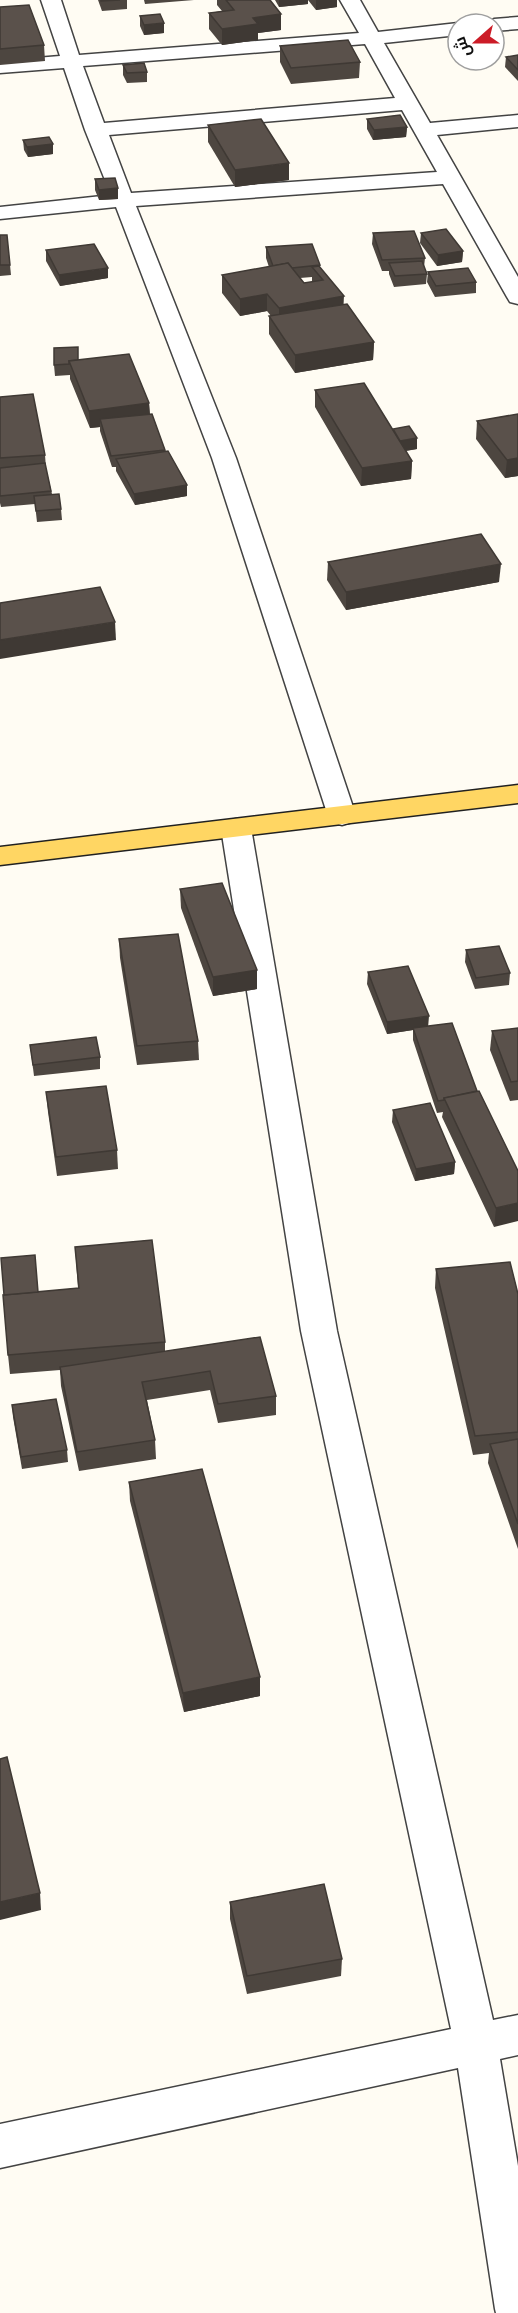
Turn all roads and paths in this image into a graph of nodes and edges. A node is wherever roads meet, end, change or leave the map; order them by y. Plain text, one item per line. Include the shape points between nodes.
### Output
1 (51, 0) edge
2 (350, 0) edge
3 (446, 30) edge
4 (372, 38) junction
5 (70, 61) junction
6 (0, 67) edge
7 (408, 103) junction
8 (518, 121) edge
9 (95, 130) junction
10 (423, 130) junction
11 (450, 177) junction
12 (125, 200) junction
13 (0, 213) edge
14 (518, 297) edge
15 (518, 794) edge
16 (342, 816) junction
17 (236, 828) junction
18 (0, 856) edge
19 (518, 2035) edge
20 (476, 2043) junction
21 (0, 2146) edge
22 (518, 2309) edge

1 - 5 street
2 - 4 street
3 - 4 street
4 - 5 street
4 - 7 street
5 - 6 street
5 - 9 street
7 - 9 street
7 - 10 street
8 - 10 street
9 - 12 street
10 - 11 street
11 - 12 street
11 - 14 street
12 - 13 street
12 - 16 street via 224,460
15 - 16 main road
16 - 17 main road
17 - 18 main road
17 - 20 street via 319,1331
19 - 20 street
20 - 21 street
20 - 22 street

